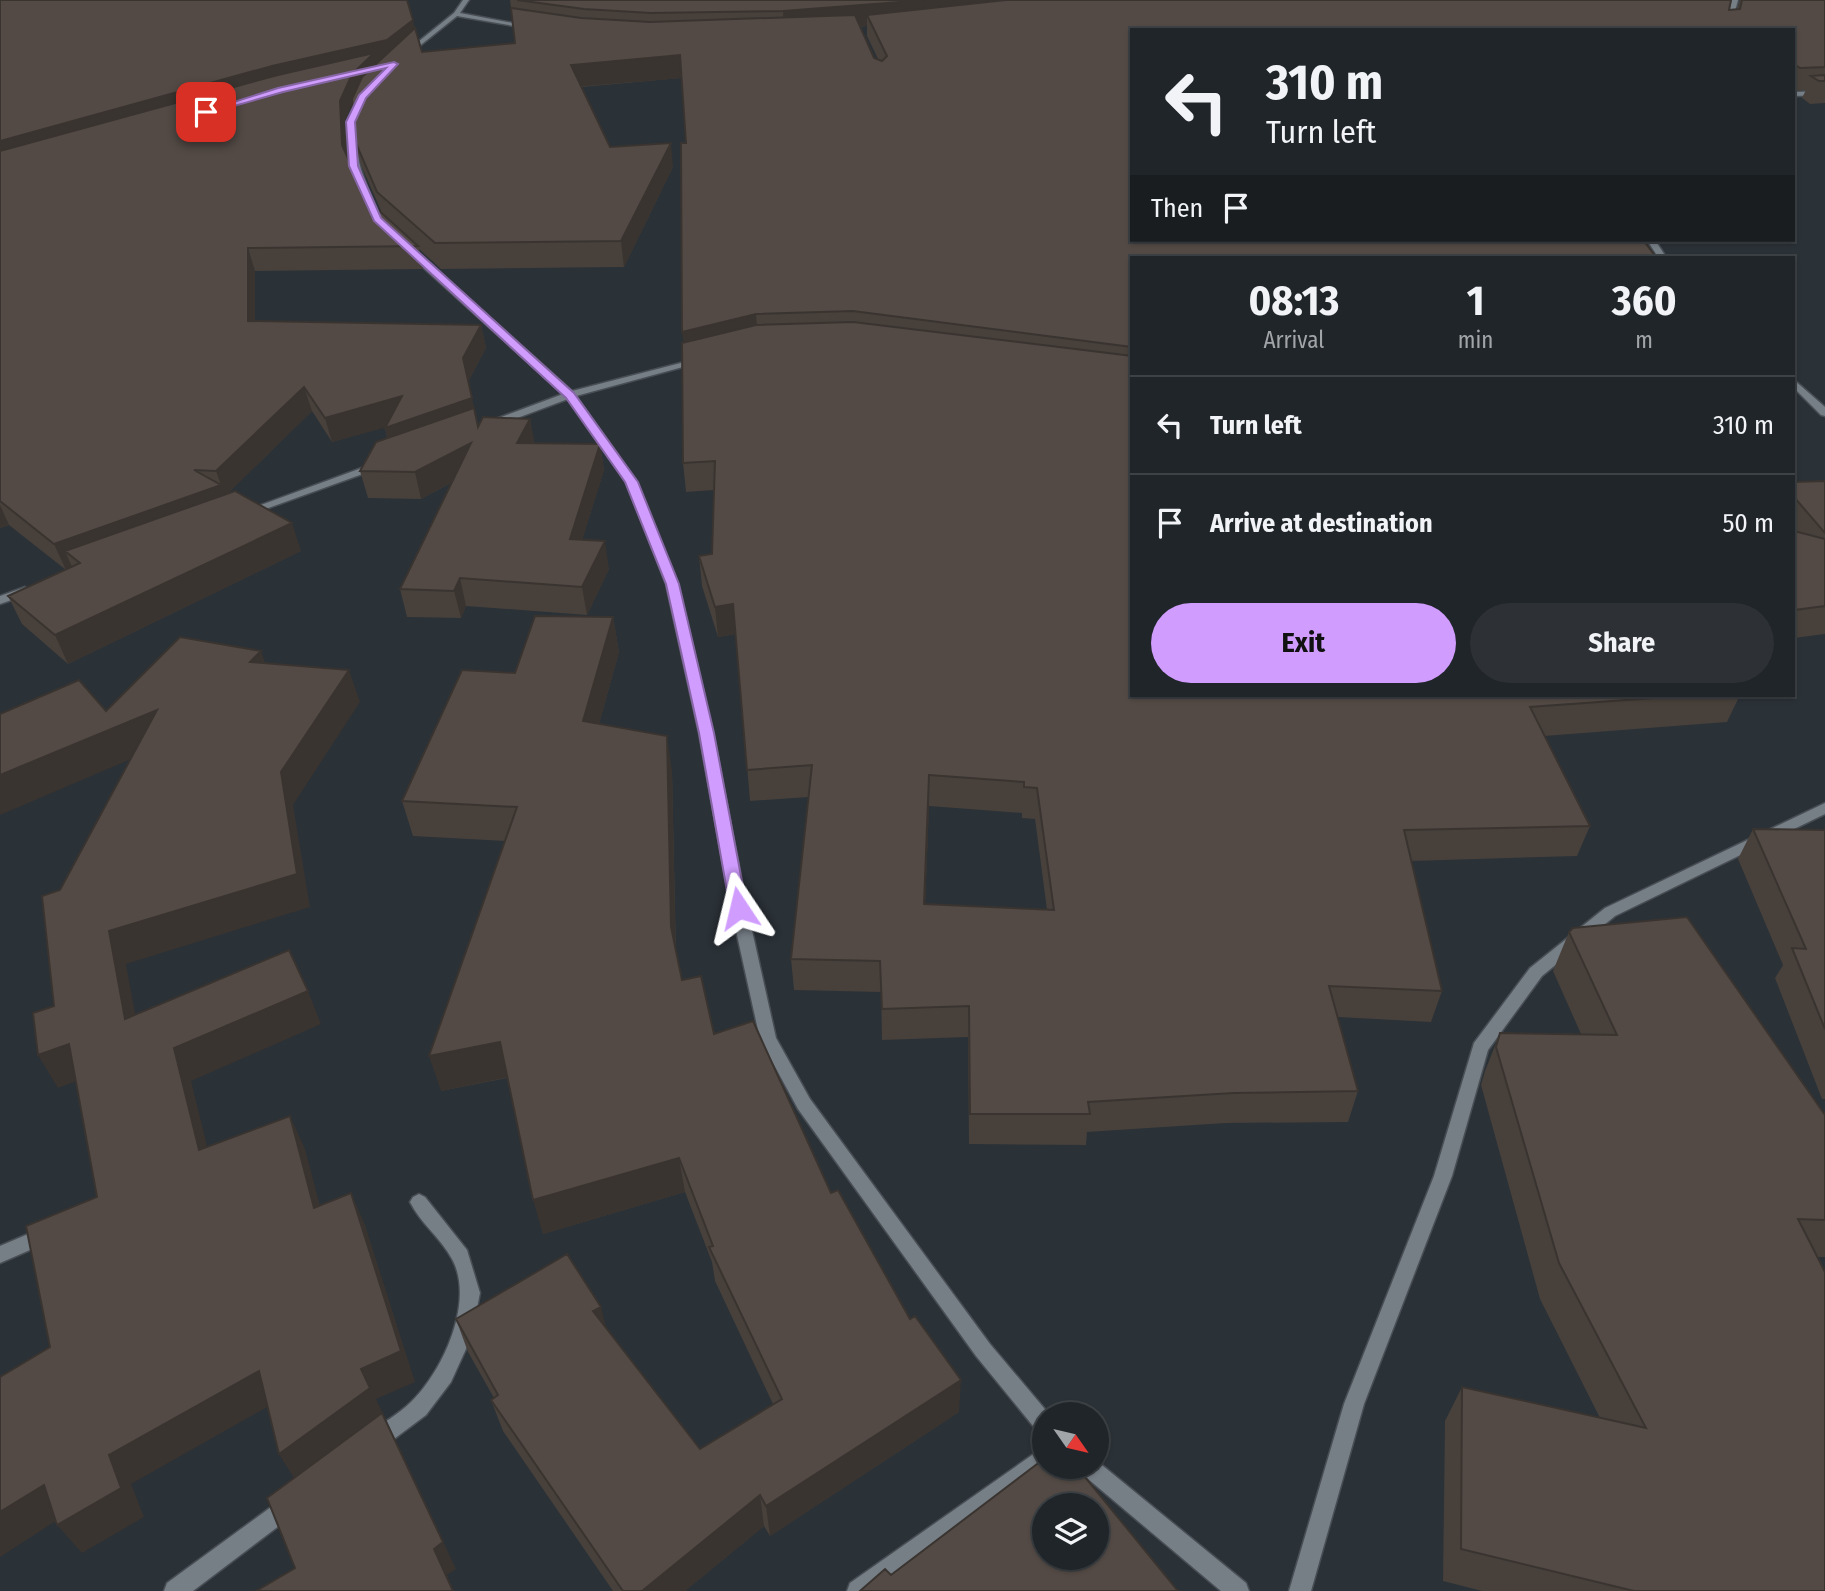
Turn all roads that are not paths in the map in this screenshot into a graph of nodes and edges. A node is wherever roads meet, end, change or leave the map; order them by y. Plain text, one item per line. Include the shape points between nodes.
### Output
1 (466, 0) edge
2 (1735, 0) edge
3 (456, 14) junction
4 (1728, 28) edge
5 (543, 29) edge
6 (394, 64) edge
7 (370, 89) edge
8 (1825, 93) edge
9 (1795, 94) edge
10 (718, 356) edge
11 (1795, 384) edge
12 (570, 395) junction
13 (1795, 396) edge
14 (1807, 396) junction
15 (1825, 413) edge
16 (478, 429) edge
17 (387, 462) edge
18 (231, 518) edge
19 (38, 587) edge
20 (0, 600) edge
21 (1825, 808) edge
22 (419, 1202) dead end
23 (66, 1226) edge
24 (0, 1255) edge
25 (1032, 1409) edge
26 (364, 1449) edge
27 (1032, 1465) edge
28 (1104, 1479) edge
29 (309, 1491) edge
30 (176, 1591) edge
31 (858, 1591) edge
32 (1238, 1591) edge
33 (1300, 1591) edge

1 - 3 street
2 - 4 street
3 - 5 street
3 - 6 street
7 - 12 street via 351,122 354,166 377,219
8 - 9 street
10 - 12 street
11 - 14 street
12 - 16 street
12 - 25 street via 631,482 672,584 768,1039 803,1104 983,1350
13 - 14 street
14 - 15 street
17 - 18 street
19 - 20 street
21 - 33 street via 1610,912 1536,972 1480,1048 1443,1176 1354,1404
22 - 26 street via 461,1256 471,1293 461,1338 444,1375 419,1408
23 - 24 street
27 - 31 street
28 - 32 street
29 - 30 street

